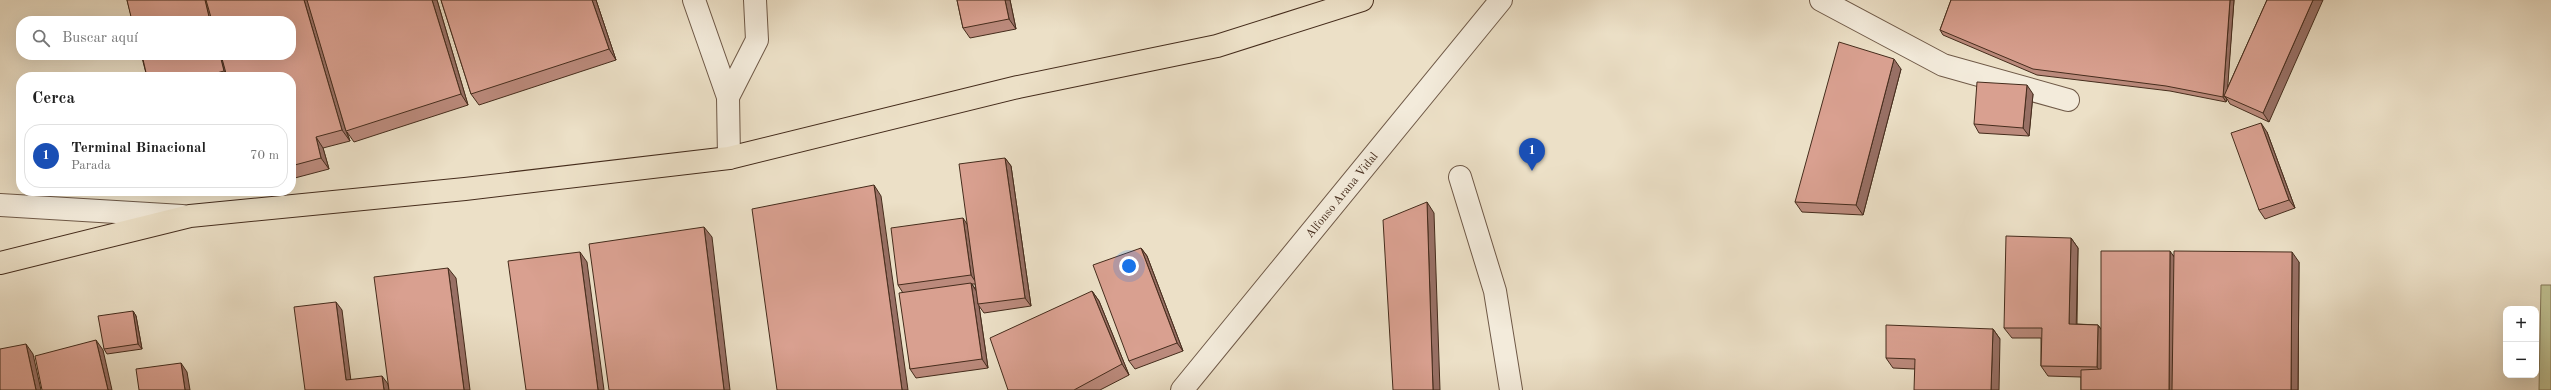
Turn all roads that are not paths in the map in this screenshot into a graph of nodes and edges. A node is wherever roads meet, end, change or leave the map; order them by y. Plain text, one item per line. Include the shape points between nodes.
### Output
1 (694, 0) edge
2 (755, 0) edge
3 (1362, 0) edge
4 (1501, 0) edge
5 (1821, 0) edge
6 (728, 97) junction
7 (2068, 100) dead end
8 (729, 158) junction
9 (1460, 177) dead end
10 (0, 205) edge
11 (190, 216) junction
12 (0, 263) edge
13 (1182, 390) edge
14 (1511, 390) edge

1 - 6 street
2 - 6 street via 757,40
3 - 8 highway via 1217,46 1018,87
4 - 13 street, Alfonso Arana Vidal
5 - 7 street via 1943,65
6 - 8 street
8 - 11 highway via 465,189
9 - 14 street via 1495,291
10 - 11 street
11 - 12 highway

